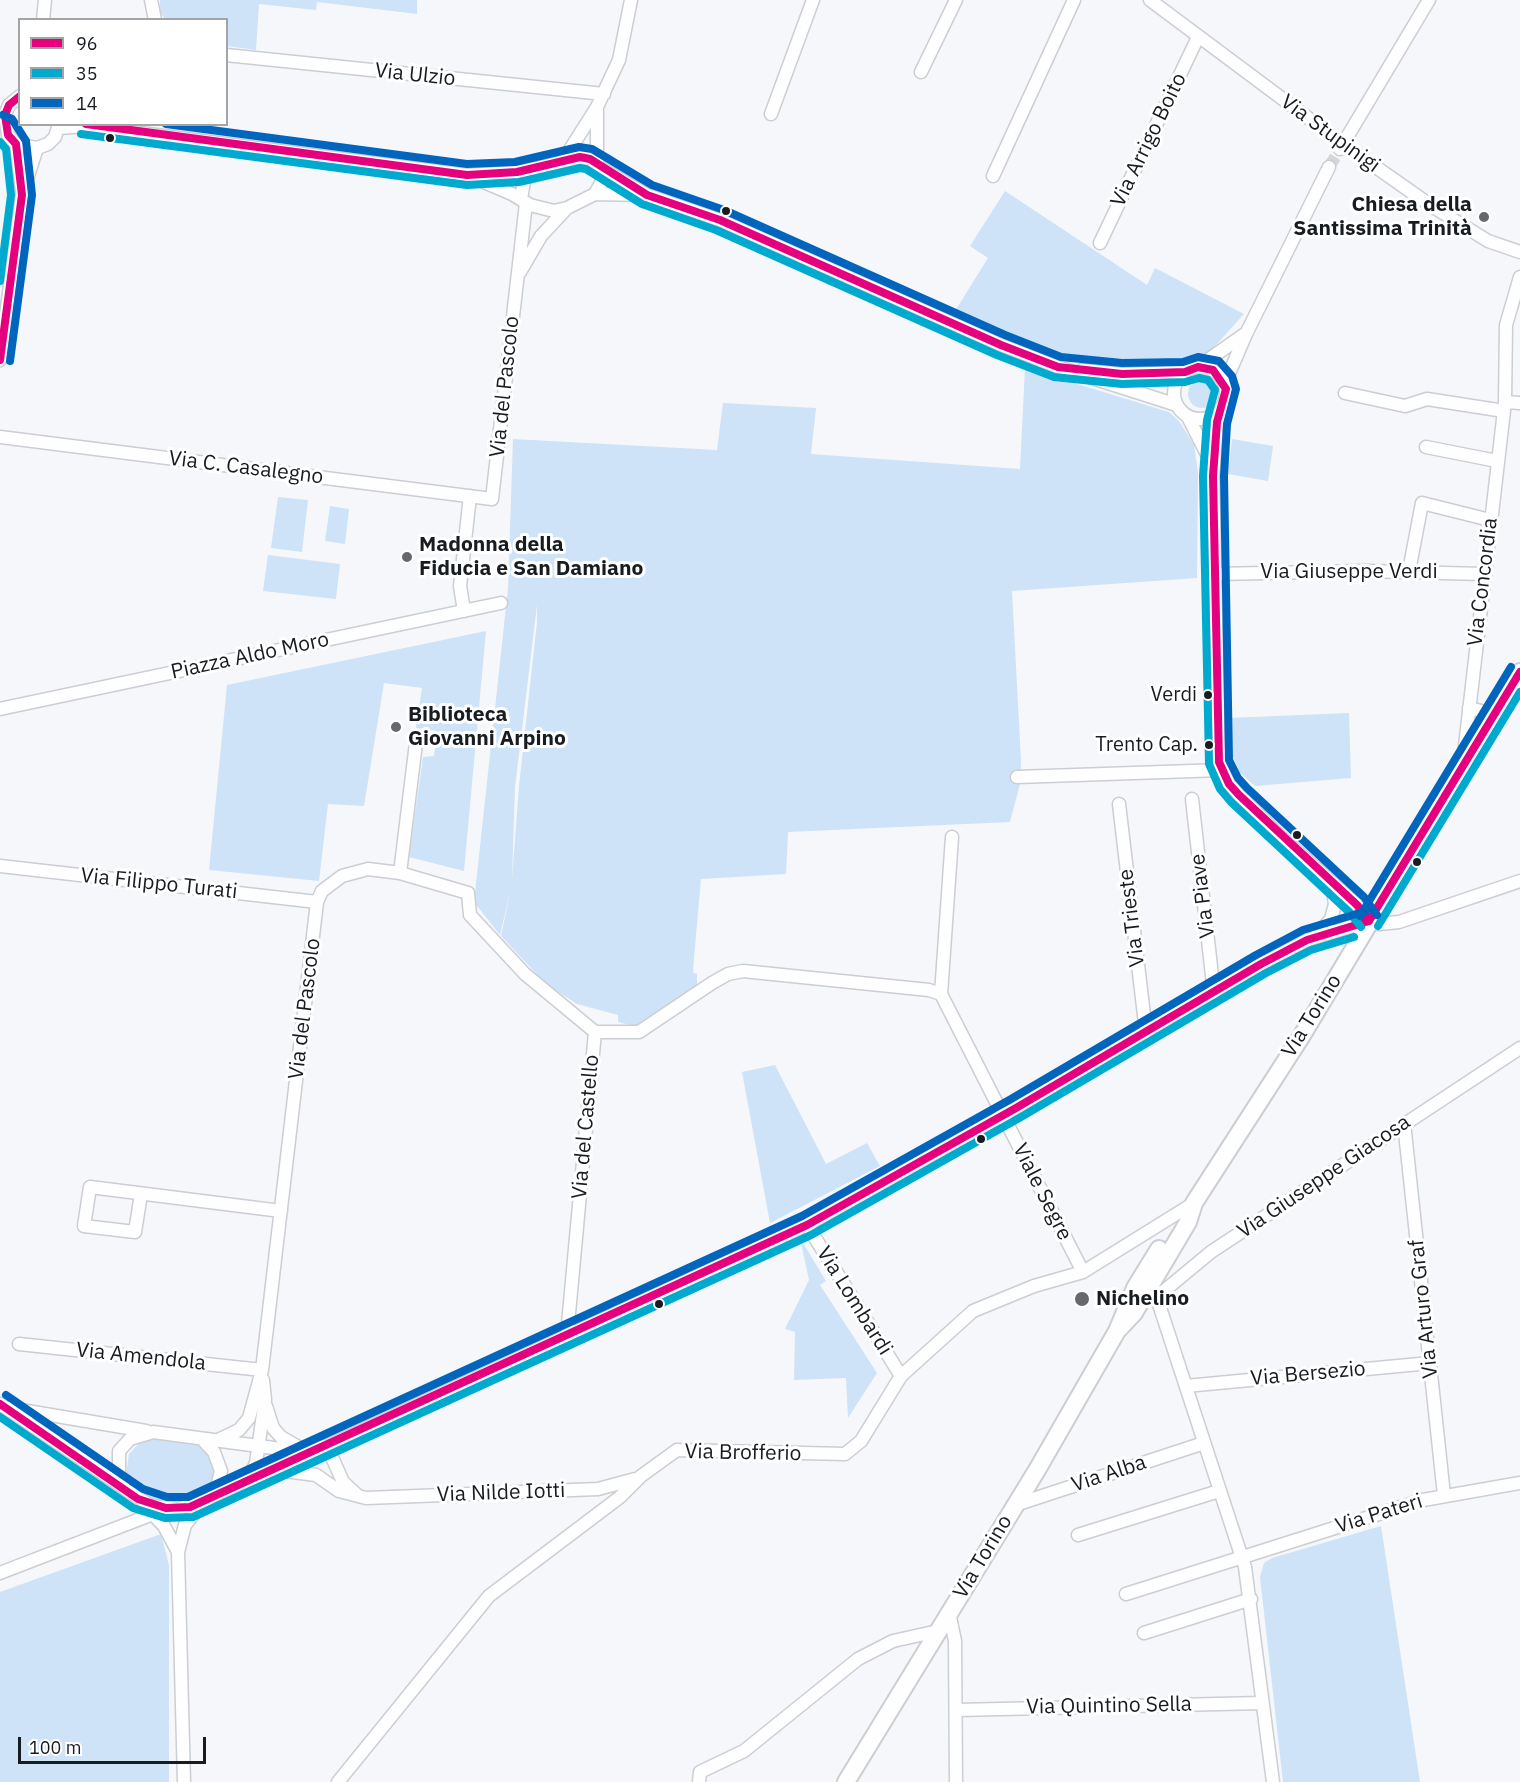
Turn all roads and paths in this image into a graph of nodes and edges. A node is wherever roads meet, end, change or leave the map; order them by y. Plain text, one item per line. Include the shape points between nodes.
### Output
1 (45, 0) edge
2 (151, 0) edge
3 (631, 0) edge
4 (813, 0) edge
5 (956, 0) edge
6 (1074, 0) edge
7 (1429, 0) edge
8 (1157, 3) edge
9 (43, 18) edge
10 (155, 18) edge
11 (1198, 37) junction
12 (228, 55) edge
13 (921, 72) dead end
14 (604, 94) junction
15 (18, 97) edge
16 (5, 105) edge
17 (597, 107) junction
18 (771, 114) dead end
19 (2, 125) edge
20 (59, 126) edge
21 (92, 126) edge
22 (16, 144) junction
23 (1341, 147) junction
24 (37, 148) junction
25 (564, 159) junction
26 (545, 166) junction
27 (600, 166) junction
28 (1329, 167) tunnel mouth
29 (467, 174) junction
30 (993, 176) dead end
31 (595, 194) junction
32 (22, 195) junction
33 (647, 195) junction
34 (523, 201) junction
35 (567, 208) junction
36 (1100, 243) dead end
37 (1520, 252) edge
38 (518, 276) junction
39 (1520, 277) edge
40 (1246, 334) junction
41 (0, 360) edge
42 (1198, 367) junction
43 (1058, 368) junction
44 (1185, 372) junction
45 (1226, 389) junction
46 (1345, 393) dead end
47 (1520, 403) edge
48 (1177, 405) junction
49 (1504, 407) junction
50 (1222, 408) junction
51 (1188, 417) junction
52 (0, 437) edge
53 (1426, 447) dead end
54 (1497, 461) junction
55 (1214, 467) junction
56 (470, 496) junction
57 (492, 499) joint
58 (1490, 520) junction
59 (1408, 571) junction
60 (1214, 574) junction
61 (1483, 574) junction
62 (501, 603) dead end
63 (464, 611) junction
64 (1520, 672) edge
65 (1469, 708) junction
66 (0, 709) edge
67 (1493, 714) junction
68 (416, 743) dead end
69 (1463, 763) junction
70 (1222, 770) junction
71 (1017, 777) dead end
72 (1192, 799) dead end
73 (1119, 804) dead end
74 (952, 837) dead end
75 (0, 866) edge
76 (400, 873) junction
77 (1520, 881) edge
78 (1332, 884) junction
79 (317, 902) junction
80 (1370, 921) junction
81 (1315, 937) junction
82 (1214, 993) junction
83 (941, 994) junction
84 (595, 1032) junction
85 (1146, 1032) junction
86 (1520, 1048) edge
87 (1003, 1115) junction
88 (1404, 1123) junction
89 (141, 1194) junction
90 (1194, 1203) junction
91 (281, 1211) junction
92 (807, 1226) junction
93 (1083, 1272) junction
94 (1155, 1290) junction
95 (1117, 1331) junction
96 (567, 1335) junction
97 (19, 1344) dead end
98 (1430, 1363) junction
99 (262, 1370) junction
100 (901, 1376) junction
101 (1186, 1386) junction
102 (265, 1400) junction
103 (3, 1406) edge
104 (153, 1432) junction
105 (202, 1439) junction
106 (217, 1441) junction
107 (1204, 1443) junction
108 (258, 1445) junction
109 (327, 1446) junction
110 (301, 1449) junction
111 (272, 1470) junction
112 (641, 1476) junction
113 (248, 1480) junction
114 (1520, 1484) edge
115 (125, 1489) junction
116 (1219, 1491) junction
117 (359, 1496) junction
118 (1444, 1496) junction
119 (209, 1498) junction
120 (138, 1499) junction
121 (1014, 1506) junction
122 (153, 1514) junction
123 (1078, 1535) dead end
124 (178, 1552) junction
125 (1242, 1558) junction
126 (0, 1573) edge
127 (1126, 1594) dead end
128 (1251, 1599) junction
129 (949, 1612) junction
130 (938, 1631) junction
131 (1144, 1633) dead end
132 (1262, 1703) junction
133 (957, 1710) junction
134 (184, 1782) edge
135 (338, 1782) edge
136 (699, 1782) edge
137 (846, 1782) edge
138 (956, 1782) edge
139 (1273, 1782) edge

1 - 9 street
2 - 10 street
3 - 14 street via 619,60
4 - 18 street
5 - 13 street
6 - 30 street
7 - 23 street
8 - 11 street, Via Stupinigi
11 - 23 street, Via Stupinigi
11 - 36 street, Via Arrigo Boito
12 - 14 street, Via Ulzio
14 - 17 street
15 - 16 street
16 - 19 street
17 - 25 street
17 - 27 street
19 - 22 street
20 - 24 street via 48,144
21 - 29 street
22 - 24 street
22 - 32 street
23 - 37 street, Via Stupinigi via 1488,241
24 - 32 street
25 - 26 street
25 - 27 street via 580,157
26 - 29 street via 517,172
26 - 34 street, Via del Pascolo via 524,181
27 - 31 street via 604,178
27 - 33 street
28 - 40 street
29 - 34 street
31 - 33 street
31 - 35 street
32 - 41 street
33 - 43 street via 729,224
34 - 35 street via 542,209
34 - 38 street, Via del Pascolo
35 - 38 street, Via del Pascolo via 541,236
38 - 57 street, Via del Pascolo
39 - 49 street, Via Concordia via 1506,325
40 - 42 street
40 - 45 street
42 - 44 street
42 - 45 street via 1218,375
43 - 44 street via 1122,374
43 - 48 street
44 - 48 street via 1174,390
45 - 50 street
46 - 49 street via 1405,406 1427,399
47 - 49 street
48 - 51 street
49 - 54 street, Via Concordia
50 - 51 street via 1203,419
50 - 55 street
51 - 55 street
52 - 56 street, Via C. Casalegno
53 - 54 street
54 - 58 street, Via Concordia
55 - 60 street
56 - 57 street, Via C. Casalegno
56 - 63 street via 460,586
58 - 59 street via 1422,503
58 - 61 street, Via Concordia
59 - 60 street, Via Giuseppe Verdi
59 - 61 street, Via Giuseppe Verdi
60 - 70 street via 1216,742
61 - 65 street, Via Concordia
62 - 63 street, Piazza Aldo Moro
63 - 66 street, Piazza Aldo Moro
64 - 67 main road, Via Torino
65 - 67 street
65 - 69 street, Via Concordia
67 - 69 main road, Via Torino
68 - 76 street
69 - 80 main road, Via Torino
70 - 71 street
70 - 78 street via 1239,795
72 - 82 street, Via Piave
73 - 85 street, Via Trieste
74 - 83 street
75 - 79 street, Via Filippo Turati
76 - 79 street via 368,869 348,874 322,891
76 - 84 street via 468,893 470,915 525,974
77 - 80 street via 1399,922
78 - 80 street
78 - 81 street via 1335,904 1331,919
79 - 91 street, Via del Pascolo
80 - 81 street
80 - 90 main road, Via Torino
81 - 82 street
82 - 85 street
83 - 84 street, Via del Castello via 743,971 712,983 639,1032
83 - 87 street, Viale Segre
84 - 96 street, Via del Castello
85 - 87 street
86 - 88 street, Via Giuseppe Giacosa
87 - 92 street
87 - 93 street, Viale Segre
88 - 94 street, Via Giuseppe Giacosa
88 - 98 street, Via Arturo Graf
89 - 89 street via 90,1187 84,1226 135,1232
89 - 91 street
90 - 93 street, Via Brofferio
90 - 94 main road, Via Torino
90 - 95 main road, Via Torino via 1179,1216 1135,1288
91 - 99 street, Via del Pascolo
92 - 96 street
92 - 100 street, Via Lombardi
93 - 100 street, Via Brofferio via 1034,1286 973,1311
94 - 95 main road, Via Torino
94 - 101 street
95 - 121 main road, Via Torino
96 - 109 street
97 - 99 street, Via Amendola
98 - 101 street, Via Bersezio
98 - 118 street, Via Arturo Graf
99 - 102 street, Via del Pascolo
99 - 106 street, Via del Pascolo via 249,1418 239,1430
100 - 112 street, Via Brofferio via 861,1441 845,1454 677,1450
101 - 107 street
102 - 108 street, Via del Pascolo
102 - 110 street, Via del Pascolo via 273,1428
103 - 104 street
103 - 115 street
104 - 105 street
104 - 115 street via 129,1439 119,1451 119,1478
105 - 106 street
105 - 119 street via 214,1452 221,1471
106 - 108 street
107 - 116 street
107 - 121 street, Via Alba
108 - 110 street
108 - 113 street, Via del Pascolo via 256,1463
109 - 110 street
109 - 111 street
109 - 117 street via 343,1482
111 - 113 street
111 - 117 street, Via Nilde Iotti via 316,1474 339,1491
112 - 117 street, Via Nilde Iotti via 622,1485 598,1489
112 - 135 street, Via Brofferio via 620,1497 489,1596
113 - 119 street
114 - 118 street, Via Pateri
115 - 120 street
116 - 123 street
116 - 125 street
118 - 125 street, Via Pateri
119 - 120 street via 190,1507 166,1508
119 - 124 street via 185,1525
120 - 122 street
121 - 129 main road, Via Torino
122 - 124 street
122 - 126 street
124 - 134 street
125 - 127 street, Via Pateri
125 - 128 street
128 - 131 street
128 - 132 street
129 - 130 main road, Via Torino
129 - 133 street via 955,1641
130 - 136 street via 893,1641 858,1659 744,1751 700,1772
130 - 137 main road, Via Torino
132 - 133 street, Via Quintino Sella
132 - 139 street
133 - 138 street

